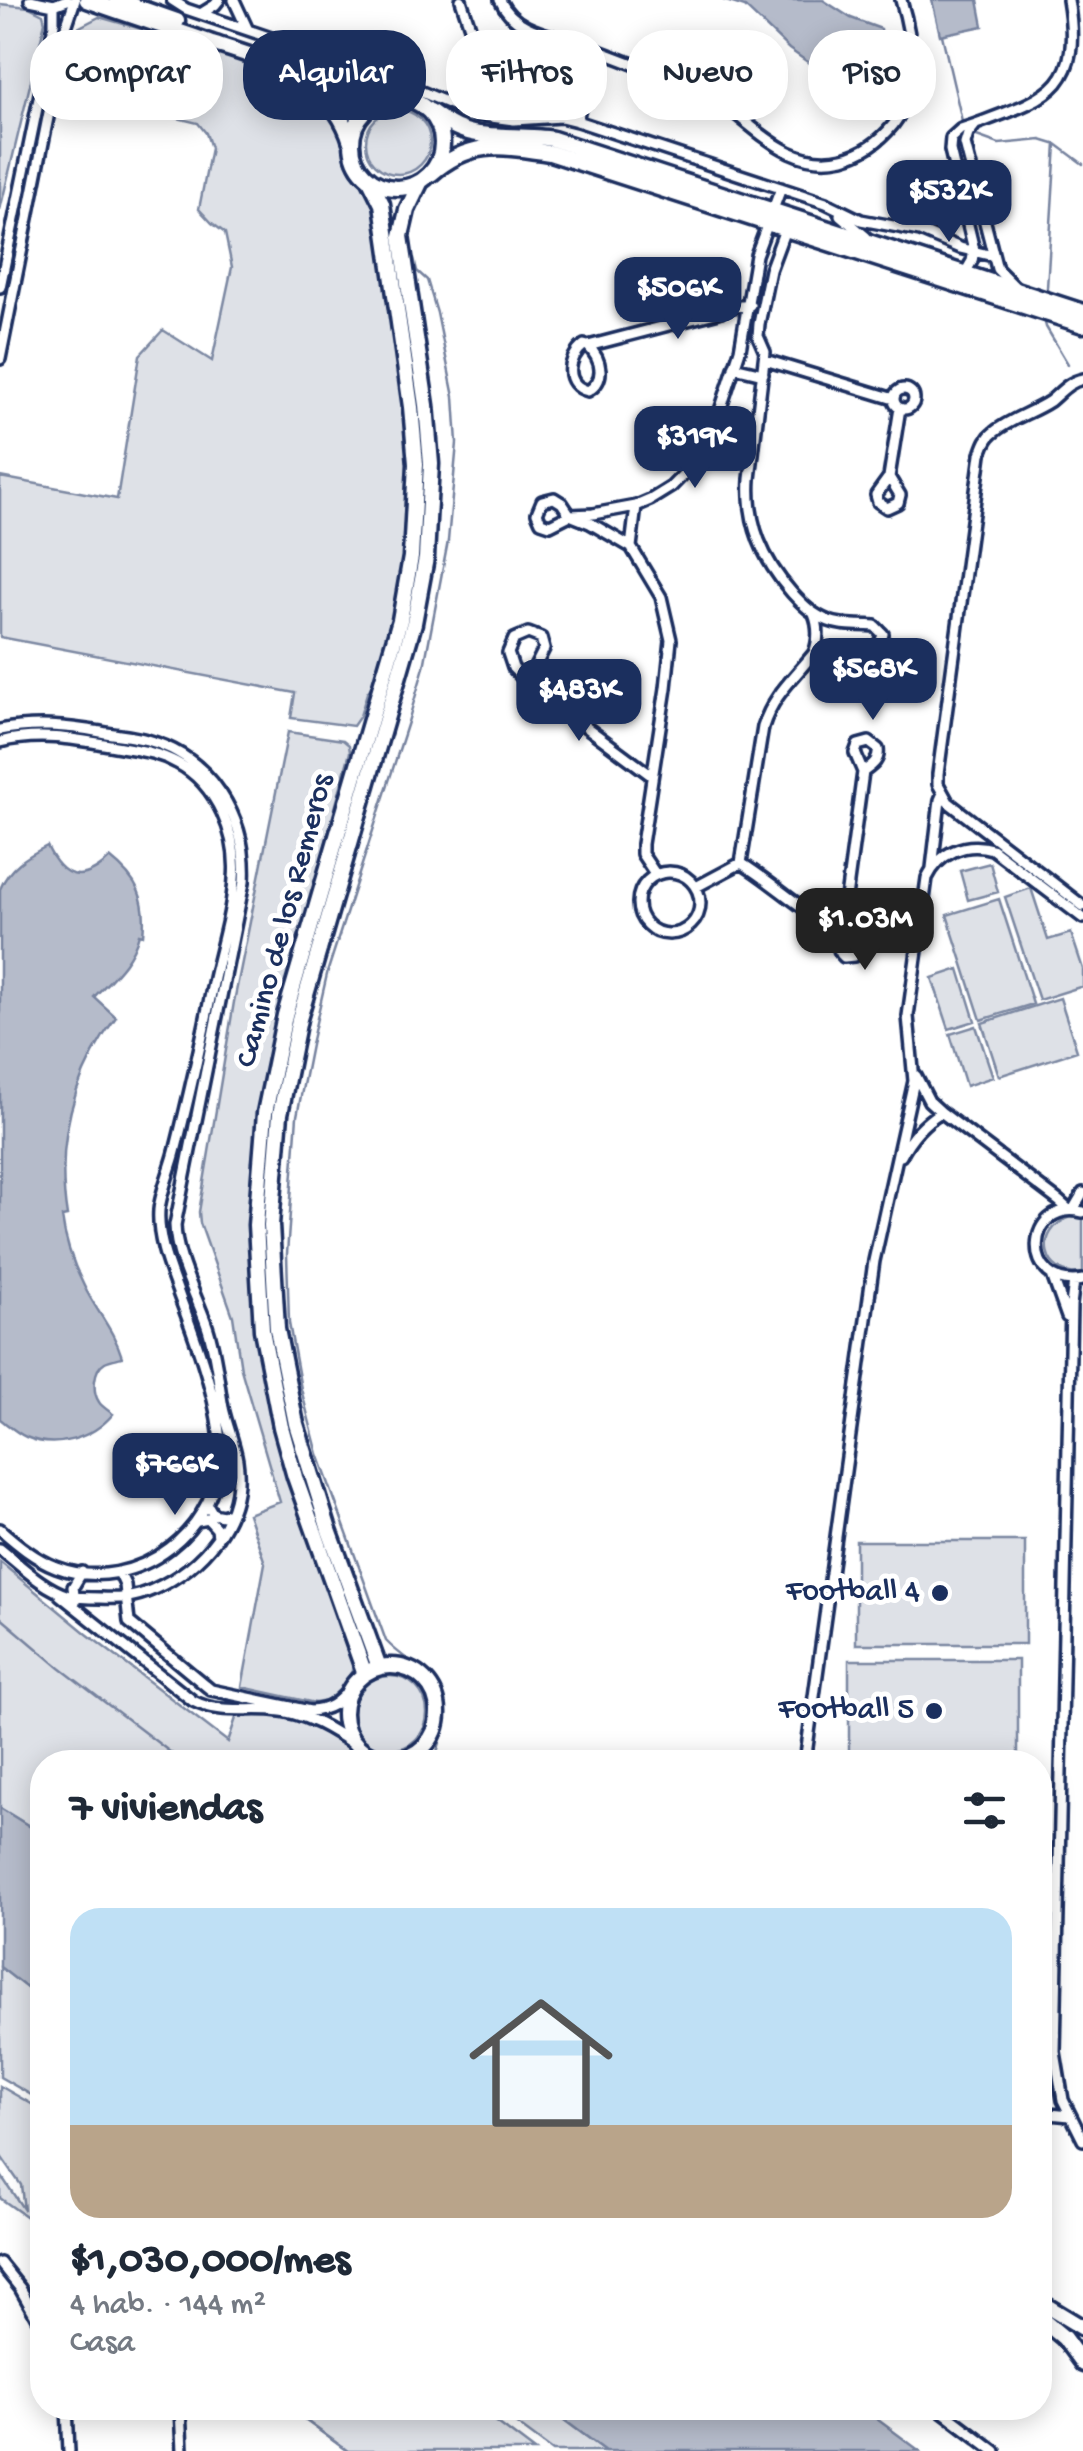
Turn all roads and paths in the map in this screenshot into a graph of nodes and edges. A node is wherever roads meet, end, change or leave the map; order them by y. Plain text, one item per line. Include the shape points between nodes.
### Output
1 (30, 0) edge
2 (67, 0) edge
3 (75, 0) edge
4 (87, 0) edge
5 (117, 0) edge
6 (172, 0) edge
7 (219, 0) edge
8 (234, 0) edge
9 (461, 0) edge
10 (500, 0) edge
11 (901, 0) edge
12 (1068, 0) edge
13 (54, 6) junction
14 (202, 13) junction
15 (246, 30) edge
16 (249, 30) edge
17 (471, 30) edge
18 (536, 30) edge
19 (243, 45) edge
20 (607, 56) edge
21 (426, 109) edge
22 (430, 111) junction
23 (358, 120) edge
24 (573, 120) edge
25 (577, 121) joint
26 (976, 124) junction
27 (30, 142) junction
28 (352, 142) junction
29 (43, 144) junction
30 (703, 163) junction
31 (426, 178) junction
32 (370, 180) junction
33 (697, 186) junction
34 (781, 188) junction
35 (826, 203) junction
36 (770, 217) junction
37 (788, 223) junction
38 (876, 245) junction
39 (974, 250) junction
40 (993, 256) junction
41 (964, 273) junction
42 (0, 287) edge
43 (1020, 291) junction
44 (749, 305) junction
45 (762, 306) junction
46 (1083, 312) edge
47 (1083, 324) edge
48 (743, 334) junction
49 (758, 336) junction
50 (588, 346) junction
51 (0, 359) edge
52 (764, 360) junction
53 (734, 367) junction
54 (763, 374) junction
55 (1083, 379) edge
56 (889, 477) dead end
57 (636, 506) junction
58 (631, 547) junction
59 (814, 614) junction
60 (814, 653) junction
61 (526, 683) junction
62 (0, 730) edge
63 (0, 742) edge
64 (863, 772) dead end
65 (652, 776) junction
66 (942, 793) junction
67 (741, 863) junction
68 (932, 868) junction
69 (656, 875) junction
70 (696, 887) junction
71 (1083, 906) edge
72 (1083, 918) edge
73 (912, 1068) junction
74 (940, 1112) junction
75 (893, 1172) junction
76 (1083, 1193) edge
77 (1075, 1211) edge
78 (1052, 1275) junction
79 (1079, 1280) edge
80 (1072, 1334) junction
81 (207, 1504) junction
82 (230, 1513) junction
83 (197, 1522) junction
84 (0, 1529) edge
85 (218, 1537) junction
86 (0, 1549) edge
87 (82, 1572) junction
88 (119, 1572) junction
89 (50, 1587) junction
90 (73, 1596) junction
91 (126, 1599) junction
92 (76, 1608) junction
93 (372, 1671) junction
94 (350, 1690) junction
95 (359, 1748) junction
96 (362, 1750) edge
97 (418, 1750) edge
98 (807, 1750) edge
99 (1052, 2114) edge
100 (1070, 2116) junction
101 (1083, 2140) edge
102 (0, 2263) edge
103 (30, 2306) edge
104 (1052, 2309) edge
105 (1052, 2328) edge
106 (1083, 2328) edge
107 (1083, 2364) edge
108 (68, 2420) edge
109 (181, 2420) edge
110 (954, 2420) edge
111 (69, 2451) edge
112 (182, 2451) edge
113 (996, 2451) edge

1 - 13 street
2 - 13 street
3 - 29 street
4 - 28 main road via 280,68 324,96
5 - 19 main road
6 - 14 street
7 - 14 street
8 - 16 street
9 - 17 street
10 - 18 street via 508,14
11 - 20 street via 911,64 903,109 872,146 848,157 808,160 787,152 698,89
12 - 26 street via 1074,46 1059,83 1031,104
13 - 27 street
14 - 15 street
21 - 22 main road
22 - 31 main road via 443,149
22 - 33 main road via 468,132 553,139
23 - 28 main road
24 - 25 street
25 - 30 street
26 - 39 street via 961,128 950,150
26 - 40 street via 965,144
27 - 29 street
27 - 42 street
28 - 32 main road
29 - 51 street
30 - 33 street
30 - 34 street
31 - 32 main road via 394,189
31 - 36 main road via 464,151 550,152
31 - 93 main road, Camino de los Remeros via 401,241 431,464 422,588 296,1035 280,1114 272,1225 277,1328 296,1424
32 - 93 main road, Camino de los Remeros via 385,219 411,407 416,464 410,556 400,620 285,1015 265,1113 256,1225 262,1330 281,1428
33 - 36 main road
34 - 35 street
34 - 36 street
35 - 38 street
35 - 39 street via 861,220
36 - 37 main road
36 - 44 street
37 - 38 main road
37 - 45 street
37 - 47 main road
38 - 41 main road
39 - 40 street
39 - 41 street
40 - 43 street
41 - 43 main road
43 - 46 main road
44 - 45 street
44 - 48 street
44 - 50 street
45 - 49 street
48 - 49 street
48 - 53 street
49 - 52 street
50 - 50 street via 574,354 570,368 583,391 592,390 601,374
52 - 54 street
52 - 56 street via 896,403
53 - 54 street
53 - 57 street via 701,456 671,487
54 - 59 street via 749,496 753,522 772,568
55 - 66 street via 985,442 938,774
57 - 58 street
57 - 58 street via 570,516
58 - 65 street via 660,596 671,640
59 - 60 street
59 - 60 street via 875,626 883,638 868,649
60 - 67 street via 768,710
61 - 61 street via 508,652 528,632 541,638 544,649
61 - 65 street
62 - 82 street via 54,726 148,740 178,753 224,794 243,846 244,882 175,1225 209,1332 238,1462
63 - 81 street via 42,735 160,755 180,764 217,802 232,844 234,880 159,1208 160,1238 217,1422 219,1464
64 - 67 street via 839,930
65 - 69 street via 642,854
66 - 68 street
66 - 71 street
67 - 70 street
68 - 72 street via 970,845 992,849
68 - 73 street via 908,1016
69 - 70 street via 674,872
69 - 70 street via 642,887 638,905 644,922 660,932 678,932 693,922 700,905
73 - 74 street
73 - 75 street
74 - 75 street via 915,1133
74 - 77 street
75 - 98 street via 874,1261
76 - 77 street
77 - 78 street via 1040,1229 1037,1252
78 - 79 street
78 - 80 street
79 - 80 street
80 - 100 street via 1055,2052
81 - 82 street via 218,1516
81 - 83 street
82 - 85 street
83 - 85 street via 214,1523
83 - 88 street via 171,1549
84 - 87 street via 56,1567
85 - 91 street via 172,1581
86 - 89 street
87 - 88 street
87 - 90 street
88 - 91 street
89 - 90 street
89 - 92 street
90 - 91 street
90 - 92 street
91 - 94 street via 134,1628 211,1690 310,1711 337,1704
92 - 95 street via 205,1707 298,1714
93 - 94 main road
93 - 97 main road via 405,1668 434,1693 434,1730
94 - 95 main road via 345,1727
95 - 96 main road
99 - 100 street
100 - 101 street
102 - 103 street
104 - 106 main road
105 - 107 main road
108 - 111 street
109 - 112 street
110 - 113 street

